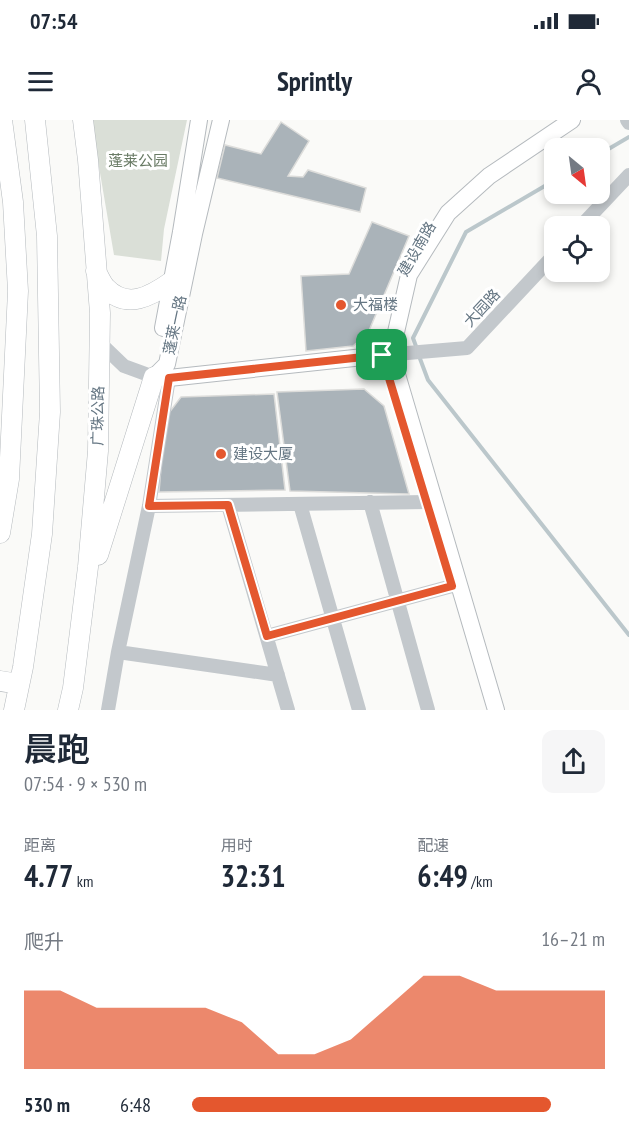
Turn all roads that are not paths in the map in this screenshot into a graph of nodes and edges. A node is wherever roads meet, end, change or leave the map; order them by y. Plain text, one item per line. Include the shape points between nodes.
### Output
1 (2, 120) edge
2 (35, 120) edge
3 (83, 120) edge
4 (199, 120) edge
5 (221, 120) edge
6 (560, 120) edge
7 (572, 120) edge
8 (629, 176) edge
9 (5, 187) edge
10 (591, 216) edge
11 (544, 266) edge
12 (96, 271) junction
13 (171, 282) junction
14 (99, 342) junction
15 (386, 355) junction
16 (161, 377) junction
17 (370, 502) junction
18 (427, 502) junction
19 (300, 504) junction
20 (228, 505) junction
21 (149, 506) junction
22 (0, 533) edge
23 (452, 586) junction
24 (85, 595) junction
25 (398, 602) junction
26 (333, 619) junction
27 (267, 636) junction
28 (118, 652) junction
29 (278, 675) junction
30 (10, 682) edge
31 (14, 710) edge
32 (68, 710) edge
33 (108, 710) edge
34 (288, 710) edge
35 (359, 710) edge
36 (428, 710) edge
37 (489, 710) edge
38 (496, 710) edge

1 - 9 highway
2 - 30 highway via 47,236 50,412 42,534
3 - 12 highway, 广珠公路
4 - 13 main road, 蓬莱一路
5 - 16 main road, 蓬莱一路
6 - 15 main road, 建设南路 via 487,169 439,212 398,284
7 - 15 main road via 489,176 448,213 409,275
8 - 10 street
9 - 22 highway via 13,202 18,291 9,479
11 - 15 street, 大园路 via 467,348
12 - 13 highway via 106,288 129,301
12 - 14 highway, 广珠公路
13 - 16 main road, 蓬莱一路
14 - 16 street via 124,366
14 - 24 highway, 广珠公路 via 98,451
15 - 16 main road
15 - 18 main road, 建设南路
15 - 38 main road
16 - 21 street
16 - 24 highway
17 - 18 street
17 - 19 street
17 - 25 street
18 - 23 main road, 建设南路
19 - 20 street
19 - 26 street
20 - 21 street
20 - 27 street
21 - 28 street
23 - 25 street
23 - 37 main road, 建设南路
24 - 32 highway, 广珠公路
25 - 26 street
25 - 36 street
26 - 27 street
26 - 35 street
27 - 29 street
28 - 29 street
28 - 33 street
29 - 34 street
30 - 31 highway

